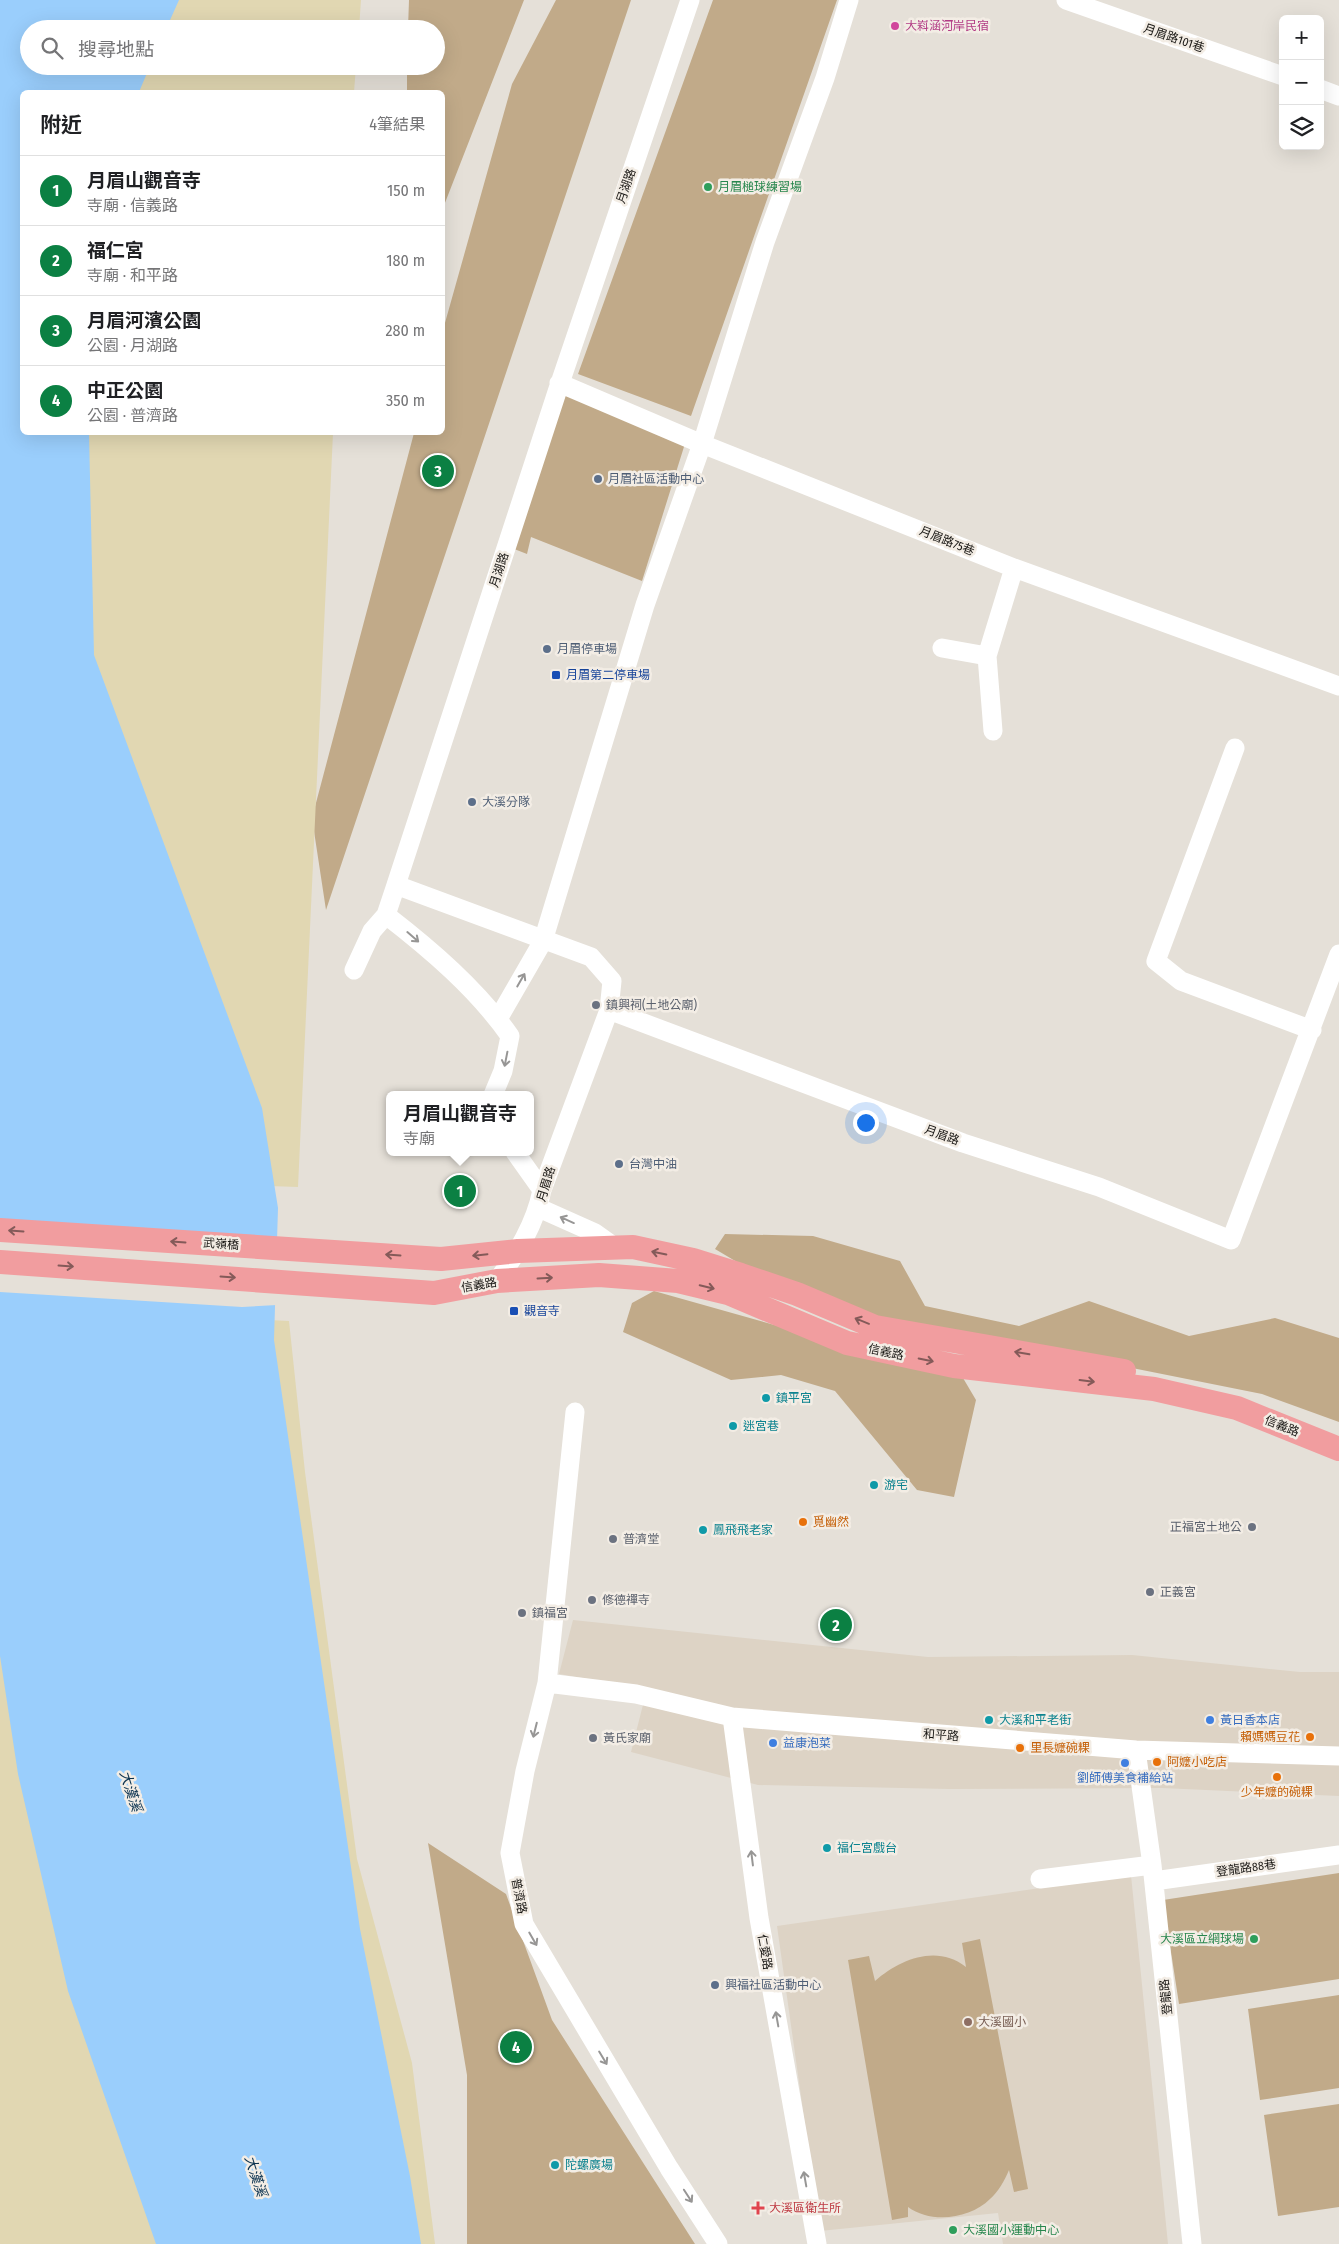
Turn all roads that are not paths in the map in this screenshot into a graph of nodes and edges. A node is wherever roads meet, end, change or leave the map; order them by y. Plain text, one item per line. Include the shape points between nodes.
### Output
1 (690, 0) edge
2 (849, 0) edge
3 (1066, 0) edge
4 (1279, 75) edge
5 (1324, 90) edge
6 (1339, 96) edge
7 (560, 384) junction
8 (702, 444) junction
9 (1014, 568) junction
10 (942, 648) dead end
11 (987, 656) junction
12 (1339, 686) edge
13 (992, 731) dead end
14 (1235, 748) dead end
15 (396, 885) junction
16 (386, 914) junction
17 (544, 941) junction
18 (1339, 954) edge
19 (354, 970) dead end
20 (609, 1010) junction
21 (498, 1019) junction
22 (1312, 1030) junction
23 (495, 1091) edge
24 (517, 1156) edge
25 (540, 1199) junction
26 (0, 1230) edge
27 (616, 1248) junction
28 (518, 1251) junction
29 (441, 1259) joint
30 (0, 1262) edge
31 (496, 1281) junction
32 (575, 1412) dead end
33 (1339, 1433) edge
34 (1339, 1449) edge
35 (547, 1682) junction
36 (732, 1717) junction
37 (1136, 1750) junction
38 (1339, 1756) edge
39 (1339, 1855) edge
40 (1153, 1873) junction
41 (1040, 1879) dead end
42 (718, 2244) edge
43 (816, 2244) edge
44 (1192, 2244) edge

1 - 7 street, 月湖路
2 - 8 street via 825,78 765,242
3 - 4 street, 月眉路101巷
5 - 6 street
7 - 8 street, 月眉路75巷
7 - 15 street, 月湖路
8 - 9 street, 月眉路75巷
8 - 17 street via 642,614
9 - 11 street
9 - 12 street, 月眉路75巷
10 - 11 street
11 - 13 street
14 - 22 street via 1156,961 1181,981
15 - 16 street, 月湖路
15 - 17 street
16 - 19 street, 月湖路 via 372,931
16 -> 21 street
17 - 20 street via 591,957 612,981
21 -> 17 street
18 - 22 street, 月眉路
20 - 22 street, 月眉路 via 962,1142 1099,1187 1231,1240
20 - 25 street, 月眉路
21 -> 23 street via 510,1036 503,1071
24 - 25 street
27 -> 25 street
25 - 28 street, 月眉路
29 -> 26 main road, 武嶺橋
27 - 28 main road, 信義路
33 -> 27 main road, 信義路 via 1251,1397 1193,1383 876,1327 741,1275 660,1253
28 -> 29 main road, 信義路
28 - 31 street, 月眉路
30 -> 31 main road, 信義路 via 434,1293
31 -> 34 main road, 信義路 via 599,1275 678,1281 728,1293 847,1344 954,1366 1154,1389 1237,1408
32 - 35 street, 普濟路
35 - 36 street, 和平路 via 636,1694
35 -> 42 street, 普濟路 via 525,1771 510,1853 524,1924 664,2160
36 - 37 street, 和平路
43 -> 36 street, 仁愛路 via 759,1918
37 - 38 street, 和平路
37 - 40 street, 登龍路
39 - 40 street, 登龍路88巷
40 - 41 street, 登龍路88巷
40 - 44 street, 登龍路

